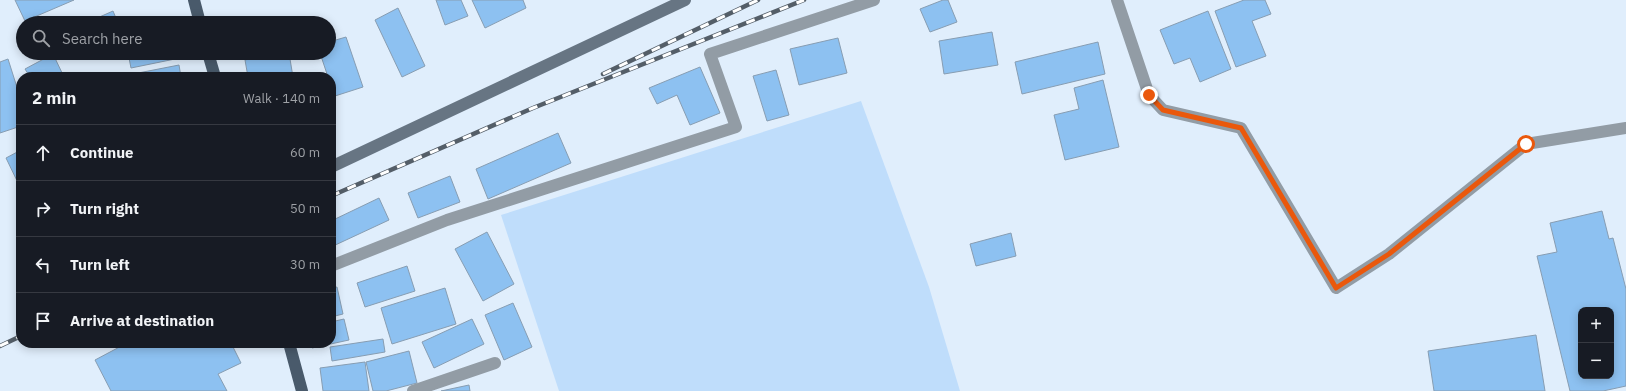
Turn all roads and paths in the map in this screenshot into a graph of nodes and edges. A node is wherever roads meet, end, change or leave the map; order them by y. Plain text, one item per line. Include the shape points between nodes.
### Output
1 (194, 0) edge
2 (685, 0) edge
3 (874, 0) edge
4 (1117, 0) edge
5 (198, 16) edge
6 (210, 60) edge
7 (214, 72) edge
8 (1626, 128) edge
9 (336, 165) edge
10 (336, 264) edge
11 (290, 348) edge
12 (495, 363) dead end
13 (302, 391) edge
14 (413, 391) edge

1 - 5 main road
2 - 9 street
3 - 10 street via 710,54 736,127 447,220
4 - 8 street via 1149,95 1163,110 1241,128 1336,288 1389,254 1526,144
6 - 7 main road
11 - 13 main road
12 - 14 street

